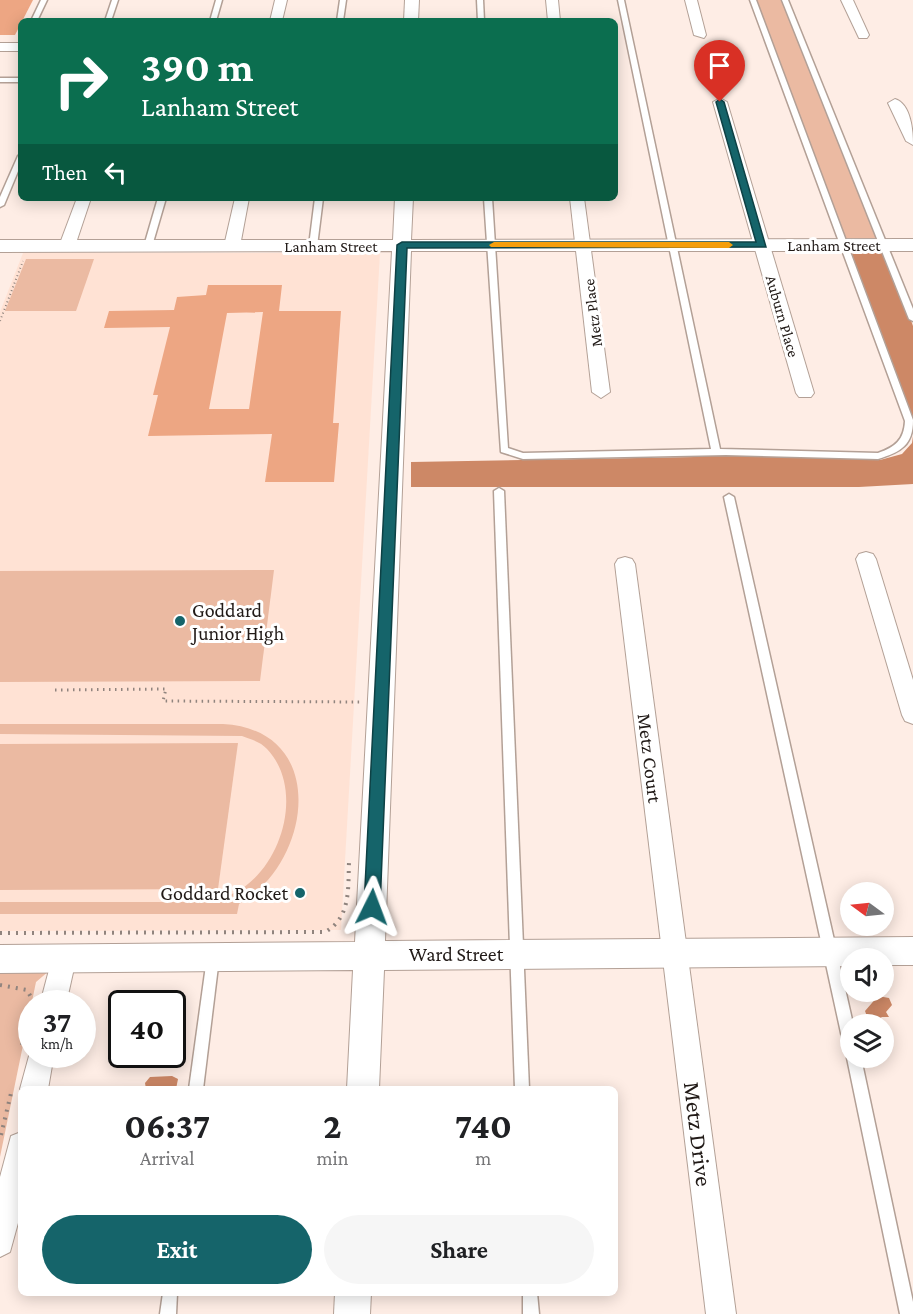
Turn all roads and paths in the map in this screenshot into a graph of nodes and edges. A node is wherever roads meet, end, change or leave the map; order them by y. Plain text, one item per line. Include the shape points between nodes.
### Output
1 (44, 0) edge
2 (115, 0) edge
3 (219, 0) edge
4 (280, 0) edge
5 (343, 0) edge
6 (412, 0) edge
7 (480, 0) edge
8 (552, 0) edge
9 (621, 0) edge
10 (691, 0) edge
11 (753, 0) edge
12 (785, 0) edge
13 (847, 0) edge
14 (35, 18) edge
15 (109, 18) edge
16 (214, 18) edge
17 (277, 18) edge
18 (340, 18) edge
19 (411, 18) edge
20 (481, 18) edge
21 (554, 18) edge
22 (700, 35) dead end
23 (863, 35) dead end
24 (0, 47) edge
25 (18, 47) edge
26 (0, 80) edge
27 (18, 80) edge
28 (720, 102) dead end
29 (895, 103) dead end
30 (913, 141) edge
31 (18, 163) edge
32 (83, 201) edge
33 (161, 201) edge
34 (241, 201) edge
35 (318, 201) edge
36 (404, 201) edge
37 (488, 201) edge
38 (577, 201) edge
39 (0, 205) edge
40 (762, 244) junction
41 (402, 245) junction
42 (489, 245) junction
43 (584, 245) junction
44 (671, 245) junction
45 (842, 245) junction
46 (884, 245) junction
47 (913, 245) edge
48 (0, 246) edge
49 (67, 246) junction
50 (148, 246) junction
51 (232, 246) junction
52 (313, 246) junction
53 (26, 254) dead end
54 (913, 319) edge
55 (0, 321) edge
56 (601, 392) dead end
57 (805, 393) dead end
58 (716, 452) junction
59 (499, 491) dead end
60 (729, 497) dead end
61 (866, 559) dead end
62 (625, 564) dead end
63 (56, 690) dead end
64 (361, 713) dead end
65 (913, 715) edge
66 (350, 853) dead end
67 (0, 933) edge
68 (913, 951) edge
69 (831, 952) junction
70 (675, 953) junction
71 (516, 954) junction
72 (370, 955) junction
73 (213, 957) junction
74 (63, 958) junction
75 (0, 959) edge
76 (0, 985) edge
77 (27, 990) edge
78 (55, 990) edge
79 (844, 1014) edge
80 (38, 1068) edge
81 (856, 1068) edge
82 (35, 1086) edge
83 (196, 1086) edge
84 (363, 1086) edge
85 (522, 1086) edge
86 (18, 1160) edge
87 (0, 1242) edge
88 (170, 1296) edge
89 (353, 1296) edge
90 (530, 1296) edge
91 (168, 1314) edge
92 (352, 1314) edge
93 (531, 1314) edge
94 (721, 1314) edge
95 (908, 1314) edge

1 - 14 lane
2 - 15 lane
3 - 16 lane
4 - 17 street
5 - 18 lane
6 - 19 street
7 - 20 lane
8 - 21 street
9 - 44 lane
10 - 22 street
11 - 45 lane
12 - 46 lane
13 - 23 street
24 - 25 street
26 - 27 lane
28 - 40 street, Auburn Place
29 - 30 street
31 - 39 lane
32 - 49 street
33 - 50 lane
34 - 51 street
35 - 52 lane
36 - 41 street
37 - 42 lane
38 - 43 street, Metz Place
40 - 44 street, Lanham Street
40 - 45 street, Lanham Street
40 - 57 street, Auburn Place
41 - 42 street, Lanham Street
41 - 52 street, Lanham Street
41 - 72 street
42 - 43 street, Lanham Street
42 - 58 lane via 504,450 523,456
43 - 44 street, Lanham Street
43 - 56 street, Metz Place
44 - 58 lane
45 - 46 street, Lanham Street
45 - 58 lane via 909,420 905,442 895,451 878,456
46 - 47 street, Lanham Street
46 - 54 lane
48 - 49 street, Lanham Street
49 - 50 street, Lanham Street
50 - 51 street, Lanham Street
51 - 52 street, Lanham Street
53 - 55 path
59 - 71 lane
60 - 69 lane
61 - 65 street
62 - 70 street, Metz Court
63 - 64 path via 166,689 163,701 362,702
66 - 67 path via 345,911 339,923 325,932
68 - 69 street, Ward Street
69 - 70 street, Ward Street
69 - 79 lane
70 - 71 street, Ward Street
70 - 94 street, Metz Drive
71 - 72 street, Ward Street
71 - 85 lane
72 - 73 street, Ward Street
72 - 84 street
73 - 74 street, Ward Street
73 - 83 lane
74 - 75 street, Ward Street
74 - 78 street
76 - 77 path
80 - 82 street
81 - 95 lane
86 - 87 street
88 - 91 lane
89 - 92 street
90 - 93 lane

